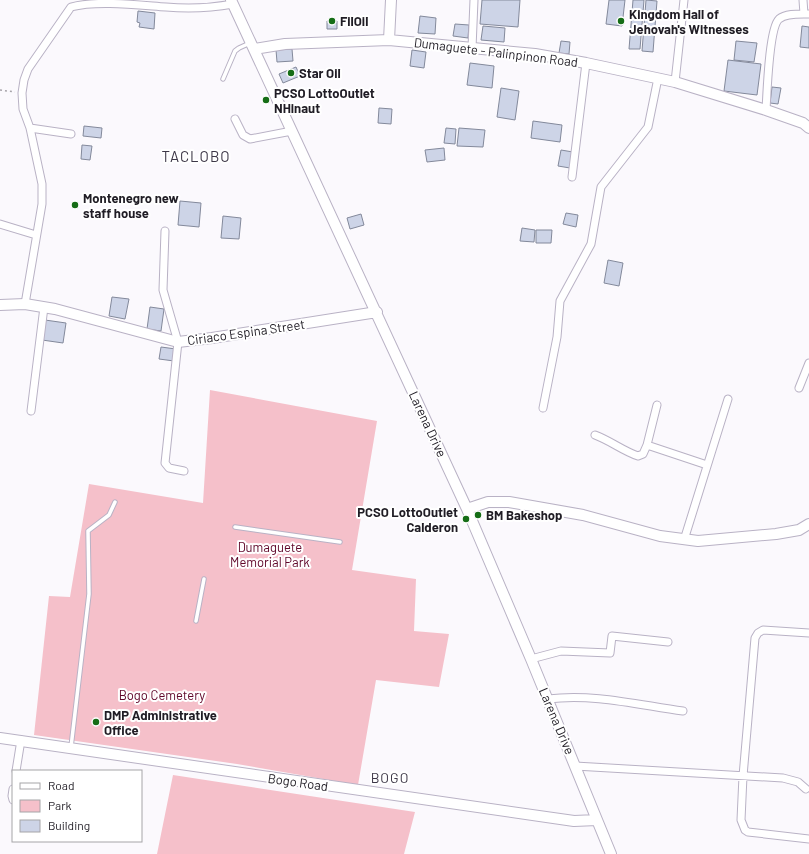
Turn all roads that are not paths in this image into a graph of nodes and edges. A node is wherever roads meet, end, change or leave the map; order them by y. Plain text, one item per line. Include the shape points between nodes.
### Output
1 (390, 0) edge
2 (474, 0) edge
3 (684, 0) edge
4 (803, 0) edge
5 (232, 2) edge
6 (806, 14) edge
7 (389, 40) junction
8 (253, 46) junction
9 (472, 48) junction
10 (586, 63) junction
11 (658, 78) junction
12 (223, 79) dead end
13 (675, 82) junction
14 (766, 110) junction
15 (235, 119) dead end
16 (30, 128) junction
17 (809, 128) edge
18 (292, 131) junction
19 (71, 134) dead end
20 (572, 177) dead end
21 (0, 224) edge
22 (165, 231) dead end
23 (36, 235) junction
24 (25, 304) junction
25 (0, 305) edge
26 (44, 307) junction
27 (377, 312) junction
28 (178, 342) junction
29 (809, 363) edge
30 (799, 388) dead end
31 (728, 399) dead end
32 (657, 405) dead end
33 (543, 408) dead end
34 (31, 411) dead end
35 (595, 436) dead end
36 (647, 445) junction
37 (707, 465) junction
38 (184, 471) dead end
39 (114, 502) dead end
40 (467, 509) junction
41 (809, 524) edge
42 (235, 527) dead end
43 (684, 540) junction
44 (340, 542) dead end
45 (204, 579) dead end
46 (196, 621) dead end
47 (809, 633) edge
48 (668, 642) dead end
49 (531, 659) junction
50 (548, 699) junction
51 (683, 711) dead end
52 (0, 738) edge
53 (21, 740) junction
54 (71, 747) junction
55 (576, 766) junction
56 (16, 770) edge
57 (743, 776) junction
58 (806, 789) dead end
59 (597, 820) junction
60 (809, 839) edge
61 (611, 854) edge

1 - 7 main road
2 - 9 street
3 - 13 street
4 - 6 street
5 - 8 main road, Larena Drive
5 - 16 street via 214,8 93,1 71,7 28,69 24,80 23,109
6 - 14 street via 780,18 776,23
7 - 8 main road, Dumaguete - Palinpinon Road
7 - 9 main road, Dumaguete - Palinpinon Road
8 - 12 lane via 235,51
8 - 18 main road, Larena Drive
9 - 10 main road, Dumaguete - Palinpinon Road via 535,54
10 - 11 main road, Dumaguete - Palinpinon Road
10 - 20 street
11 - 13 main road, Dumaguete - Palinpinon Road
11 - 33 street via 648,127 601,187 591,244 560,301 557,336
13 - 14 main road, Dumaguete - Palinpinon Road
14 - 17 main road, Dumaguete - Palinpinon Road via 803,123
15 - 18 street via 243,135 250,139
16 - 19 street
16 - 23 street via 42,184 41,217
18 - 27 main road, Larena Drive
21 - 23 street
22 - 28 street via 163,290
23 - 24 street
24 - 25 main road, Ciriaco Espina Street
24 - 26 main road, Ciriaco Espina Street
26 - 28 main road, Ciriaco Espina Street
26 - 34 street
27 - 28 main road, Ciriaco Espina Street
27 - 40 main road, Larena Drive
28 - 38 street via 165,463 169,468
29 - 30 street
31 - 37 street
32 - 36 street
35 - 36 street via 638,456 643,454
36 - 37 street
37 - 43 street
39 - 54 lane via 109,515 88,531 89,594
40 - 43 main road via 488,502 509,502 595,517
40 - 49 main road, Larena Drive
41 - 43 main road via 799,530 776,534 710,541
42 - 44 lane
45 - 46 lane
47 - 57 street via 764,630 755,638
48 - 49 street via 612,636 610,653 561,652
49 - 50 main road, Larena Drive
50 - 51 street via 586,697
50 - 55 main road, Larena Drive
52 - 53 main road, Bogo Road
53 - 54 main road, Bogo Road
53 - 56 street
54 - 59 main road, Bogo Road via 574,821
55 - 57 street
55 - 59 main road, Larena Drive
57 - 58 street via 792,780
57 - 60 street via 741,820 745,830
59 - 61 main road, Larena Drive

